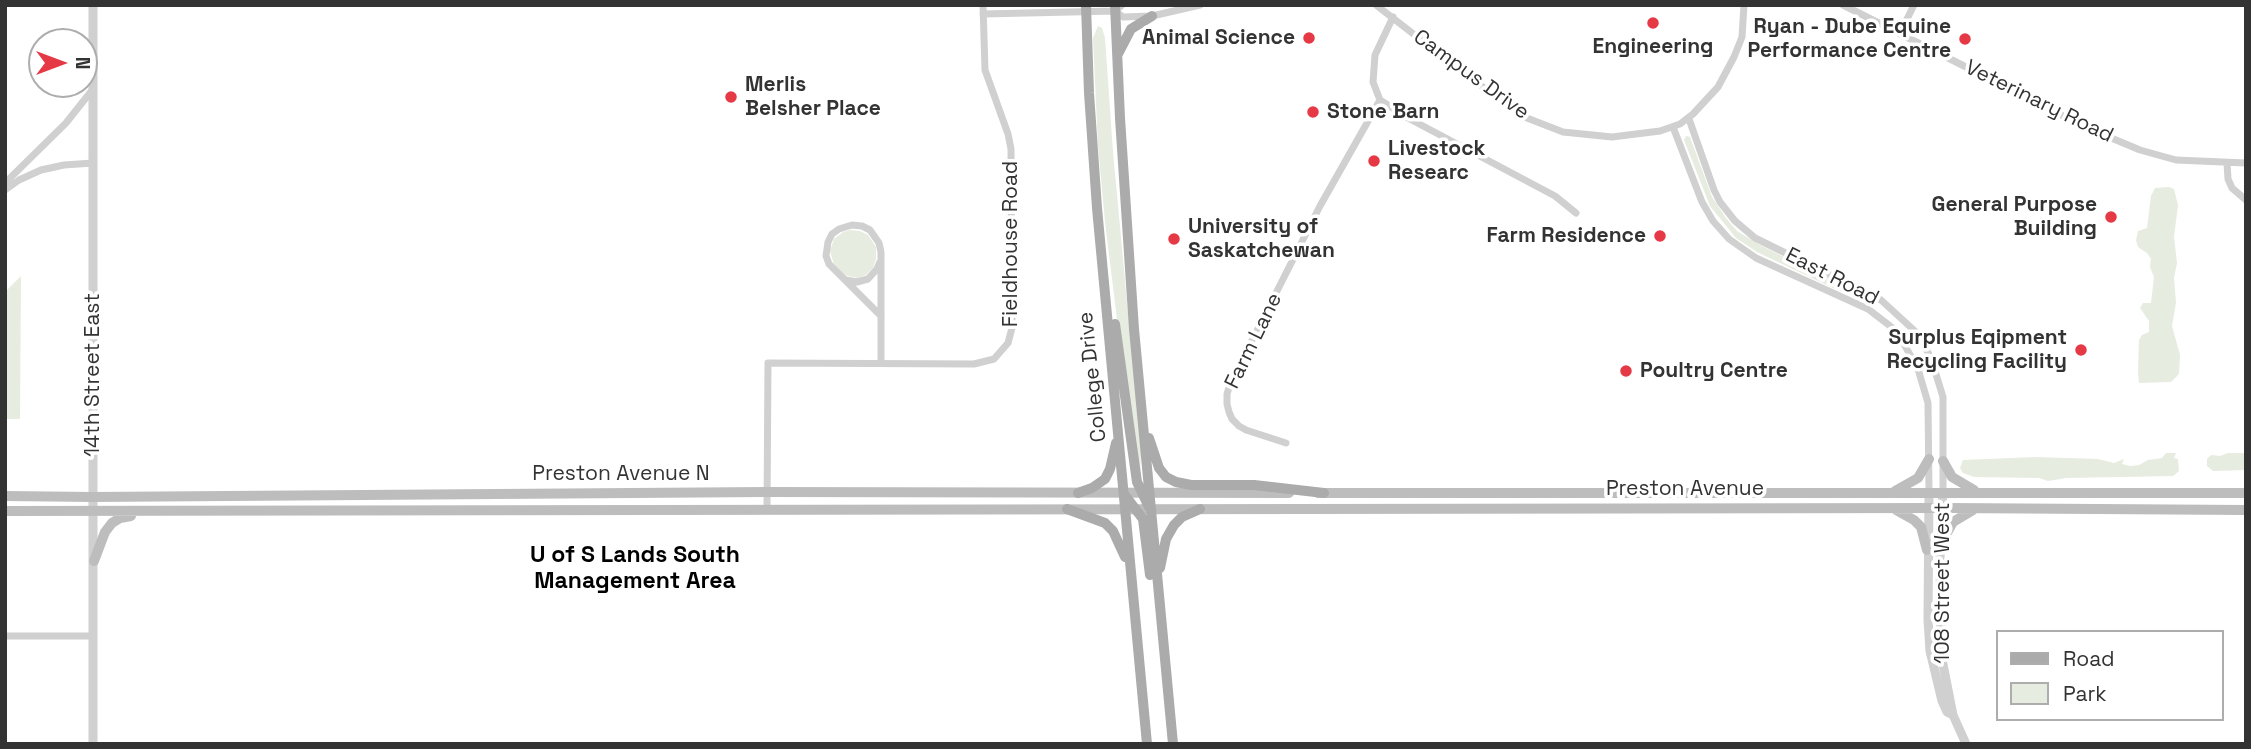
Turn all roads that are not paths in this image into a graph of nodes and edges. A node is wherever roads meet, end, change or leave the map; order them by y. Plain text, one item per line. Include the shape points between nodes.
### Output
1 (93, 5) edge
2 (983, 5) edge
3 (1200, 5) edge
4 (1376, 5) edge
5 (1744, 5) edge
6 (1843, 5) edge
7 (1914, 5) edge
8 (1117, 7) edge
9 (1086, 8) edge
10 (983, 15) junction
11 (1152, 16) junction
12 (1393, 17) junction
13 (93, 28) edge
14 (1900, 33) junction
15 (1117, 57) junction
16 (86, 98) edge
17 (93, 98) edge
18 (1380, 100) junction
19 (1689, 119) junction
20 (1673, 127) junction
21 (93, 163) junction
22 (2227, 163) junction
23 (2246, 163) edge
24 (1094, 172) junction
25 (5, 183) edge
26 (5, 190) edge
27 (2246, 200) edge
28 (1576, 214) dead end
29 (881, 261) junction
30 (841, 278) junction
31 (881, 316) junction
32 (881, 362) junction
33 (1143, 422) junction
34 (1118, 434) junction
35 (1286, 443) dead end
36 (1929, 459) junction
37 (1943, 461) junction
38 (766, 492) junction
39 (1891, 492) junction
40 (1929, 492) junction
41 (1943, 492) junction
42 (1981, 492) junction
43 (1078, 493) junction
44 (1324, 493) junction
45 (2246, 493) edge
46 (1124, 494) junction
47 (1145, 494) junction
48 (5, 496) edge
49 (93, 498) junction
50 (1892, 508) junction
51 (1929, 508) junction
52 (1942, 508) junction
53 (1977, 508) junction
54 (767, 509) junction
55 (1067, 509) junction
56 (1131, 509) junction
57 (1151, 509) junction
58 (1200, 509) junction
59 (2246, 510) edge
60 (5, 511) edge
61 (93, 511) junction
62 (178, 511) junction
63 (1940, 545) junction
64 (1927, 550) junction
65 (94, 561) junction
66 (1131, 580) junction
67 (1158, 582) junction
68 (5, 636) edge
69 (93, 636) junction
70 (1165, 651) junction
71 (1953, 715) junction
72 (93, 744) edge
73 (1147, 744) edge
74 (1173, 744) edge
75 (1966, 744) edge

1 - 13 street, 14th Street East
2 - 10 street
3 - 11 street
4 - 12 street, Campus Drive
5 - 19 street, Campus Drive via 1742,37 1734,57 1718,87
6 - 14 street, Veterinary Road
7 - 14 street
8 - 9 street
8 - 11 street via 1124,17
8 - 15 main road
9 - 10 street
9 - 24 main road, College Drive
10 - 32 street, Fieldhouse Road via 985,71 1011,149 1008,343 981,363
11 - 15 main road via 1131,29
12 - 18 street via 1375,55 1373,82
12 - 20 street, Campus Drive via 1493,96 1538,124 1573,134 1612,137
14 - 22 street, Veterinary Road via 2140,150 2176,160
15 - 33 main road
16 - 25 street
17 - 21 street, 14th Street East
18 - 28 street via 1555,196
18 - 35 street, Farm Lane via 1320,206 1227,394 1229,412 1239,426
19 - 20 street, Campus Drive
19 - 37 street, East Road via 1714,190 1735,221 1755,238 1881,300 1917,333 1931,358 1943,397
20 - 36 street, East Road via 1702,202 1729,239 1756,258 1868,309 1894,329 1914,359 1926,390
21 - 26 street via 41,170
21 - 49 street, 14th Street East
22 - 23 street, Veterinary Road
22 - 27 street via 2232,188
24 - 34 main road, College Drive
24 - 47 main road via 1135,475
29 - 30 street via 863,281
29 - 30 street via 879,243 870,230 857,225 842,227 832,234 827,247 829,264
29 - 31 street
30 - 31 street
31 - 32 street
32 - 38 street, Fieldhouse Road via 768,363
33 - 44 main road via 1159,468 1171,480
33 - 47 main road
34 - 43 main road via 1105,479
34 - 46 main road, College Drive
36 - 39 main road via 1918,478
36 - 40 street, East Road
37 - 41 street, East Road
37 - 42 main road via 1957,481
38 - 43 main road, Preston Avenue N
38 - 49 main road, Preston Avenue N
38 - 54 street, Fieldhouse Road
39 - 40 main road, Preston Avenue
39 - 44 main road, Preston Avenue
40 - 41 main road, Preston Avenue
40 - 51 street, 108 Street West
41 - 42 main road, Preston Avenue
41 - 52 street, 108 Street West
42 - 45 main road, Preston Avenue
43 - 46 main road, Preston Avenue N
44 - 47 main road, Preston Avenue
46 - 47 main road, Preston Avenue N
46 - 56 main road
47 - 57 main road
48 - 49 main road, Preston Avenue N
49 - 61 street, 14th Street East
50 - 51 main road, Preston Avenue
50 - 58 main road, Preston Avenue
50 - 64 main road via 1917,522
51 - 52 main road, Preston Avenue
51 - 64 street, 108 Street West
52 - 53 main road, Preston Avenue
52 - 63 street, 108 Street West
53 - 59 main road, Preston Avenue
53 - 63 main road via 1954,522
54 - 55 main road, Preston Avenue N
54 - 62 main road, Preston Avenue N
55 - 56 main road, Preston Avenue N
55 - 66 main road via 1095,517 1113,531
56 - 57 main road, Preston Avenue
56 - 66 main road
56 - 70 main road via 1143,519
57 - 58 main road, Preston Avenue
57 - 67 main road
58 - 67 main road via 1182,517 1170,532
60 - 61 main road, Preston Avenue N
61 - 62 main road, Preston Avenue N
61 - 65 street, 14th Street East
62 - 65 main road via 120,518 105,532
63 - 71 street, 108 Street West via 1941,654
64 - 71 street, 108 Street West via 1930,651 1942,701
65 - 69 street, 14th Street East
66 - 73 main road
67 - 70 main road
68 - 69 street
69 - 72 street, 14th Street East
70 - 74 main road
71 - 75 street, 108 Street West

